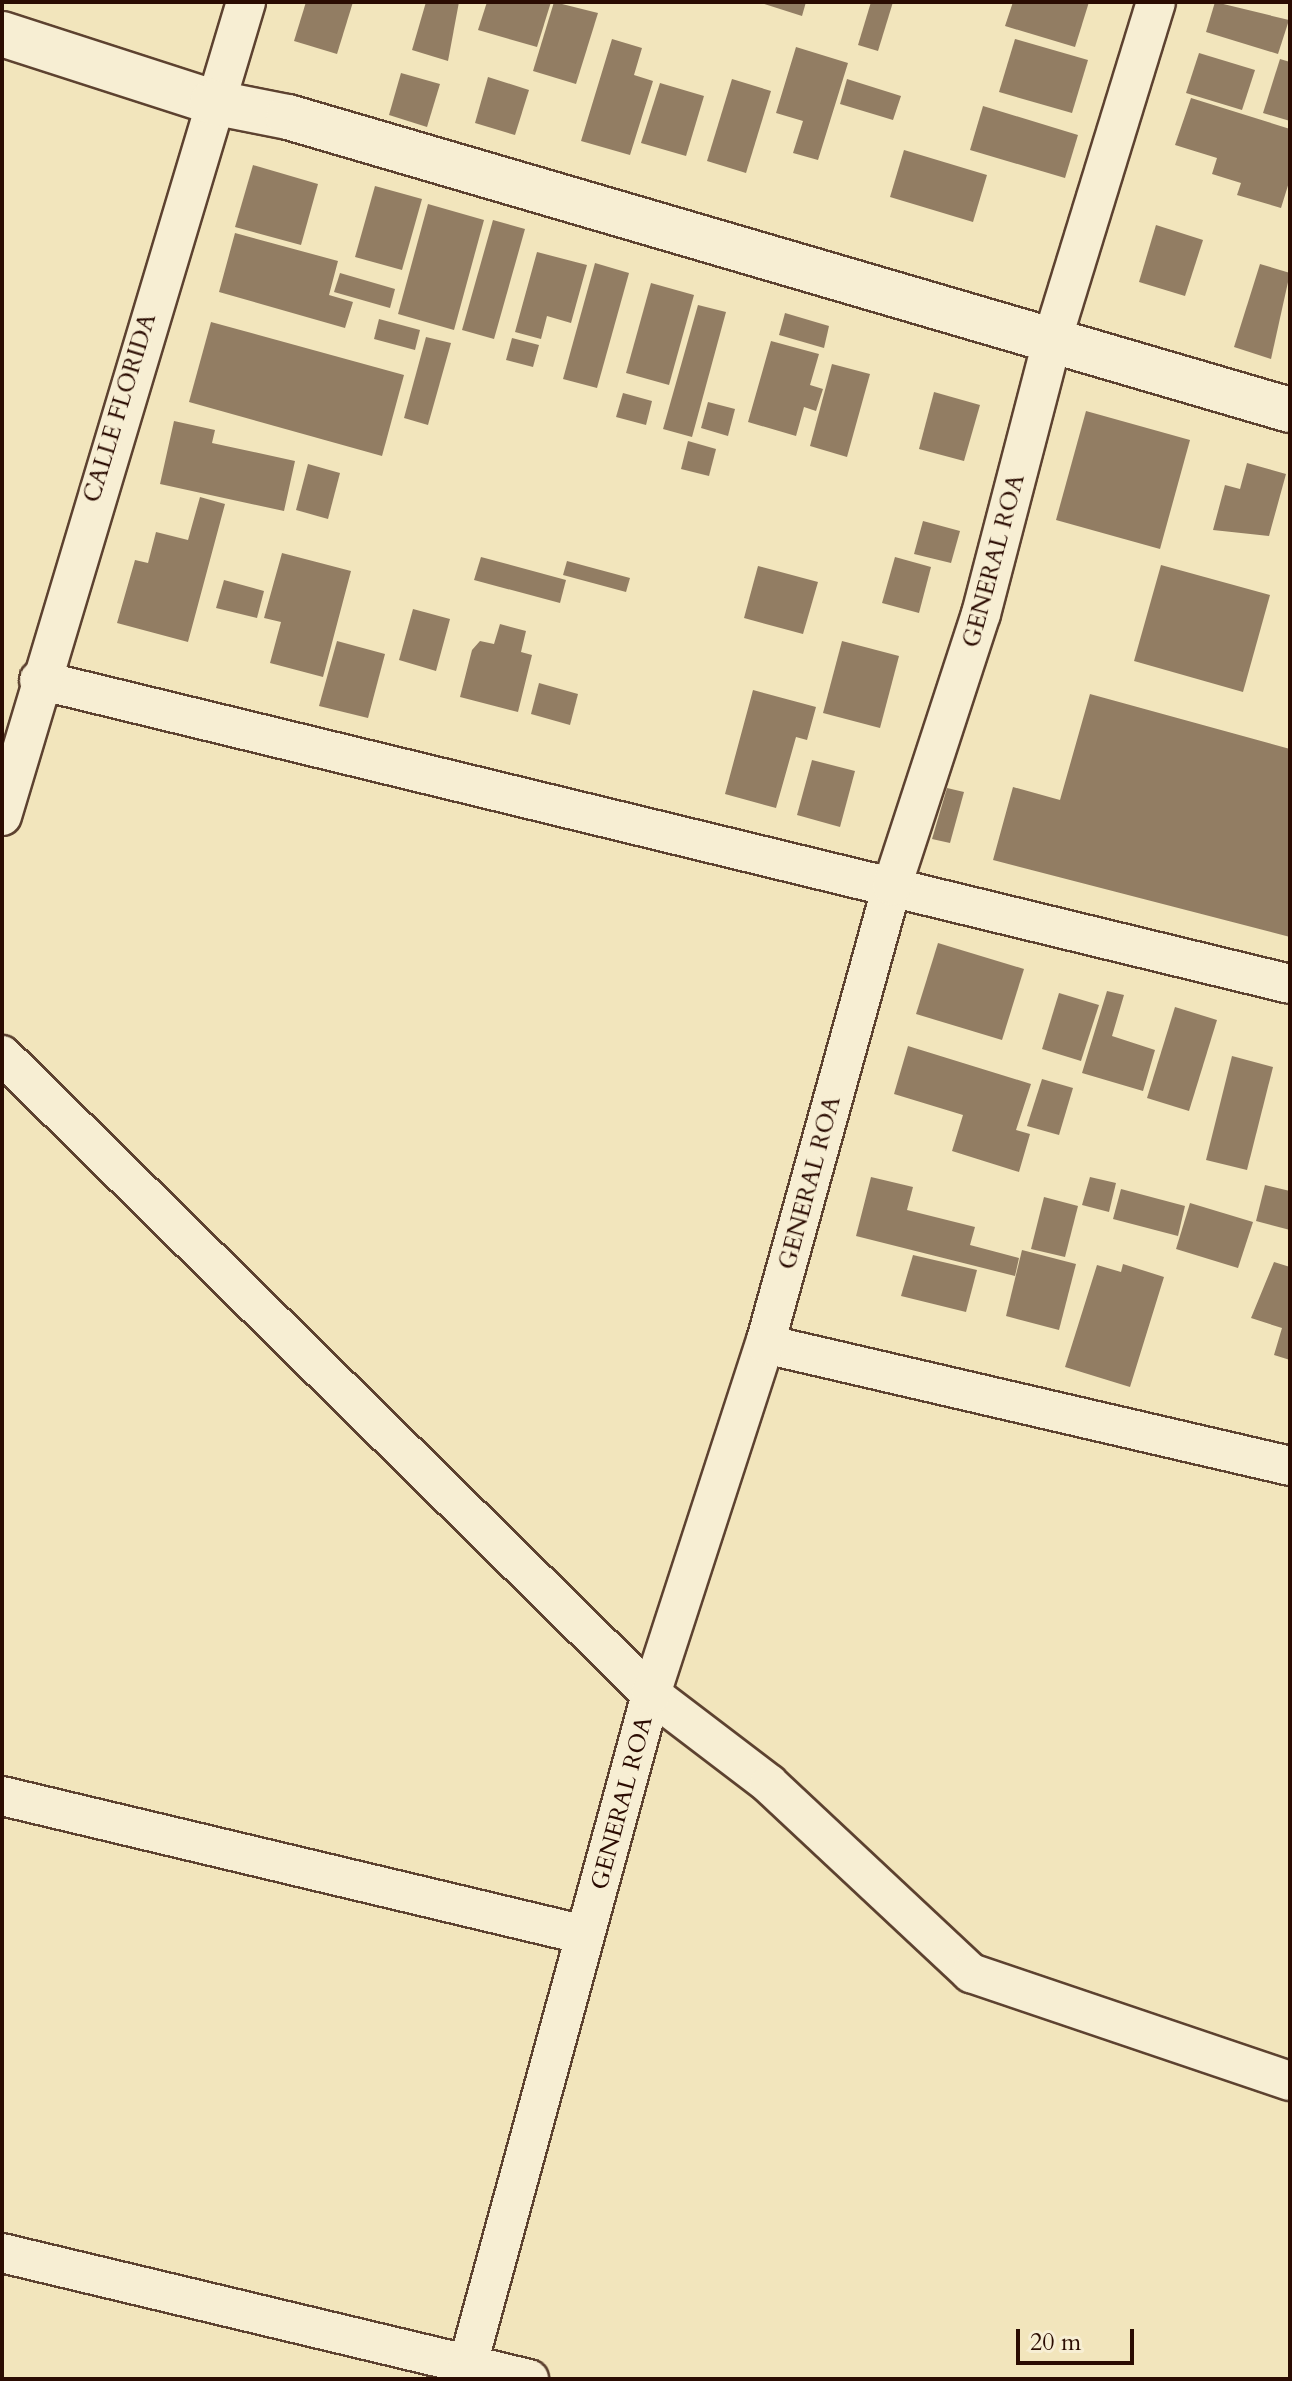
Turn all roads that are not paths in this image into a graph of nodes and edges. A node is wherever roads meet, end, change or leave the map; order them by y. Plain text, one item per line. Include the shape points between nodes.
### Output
1 (246, 2) edge
2 (1156, 2) edge
3 (2, 34) edge
4 (212, 102) junction
5 (1053, 337) junction
6 (1290, 410) edge
7 (39, 680) junction
8 (2, 816) edge
9 (892, 886) junction
10 (1290, 984) edge
11 (2, 1055) edge
12 (765, 1344) junction
13 (1290, 1466) edge
14 (651, 1694) junction
15 (2, 1796) edge
16 (585, 1935) junction
17 (1290, 2081) edge
18 (2, 2253) edge
19 (468, 2364) junction
20 (529, 2379) edge

1 - 4 street, CALLE FLORIDA
2 - 5 street, GENERAL ROA
3 - 4 main road
4 - 5 main road via 288,117
4 - 7 street, CALLE FLORIDA
5 - 6 main road
5 - 9 street, GENERAL ROA via 981,614
7 - 8 street, CALLE FLORIDA
7 - 9 street
9 - 10 street
9 - 12 street, GENERAL ROA
11 - 14 street
12 - 13 street
12 - 14 street, GENERAL ROA
14 - 16 street, GENERAL ROA
14 - 17 street via 769,1784 971,1973
15 - 16 street
16 - 19 street, GENERAL ROA
18 - 19 street
19 - 20 street

